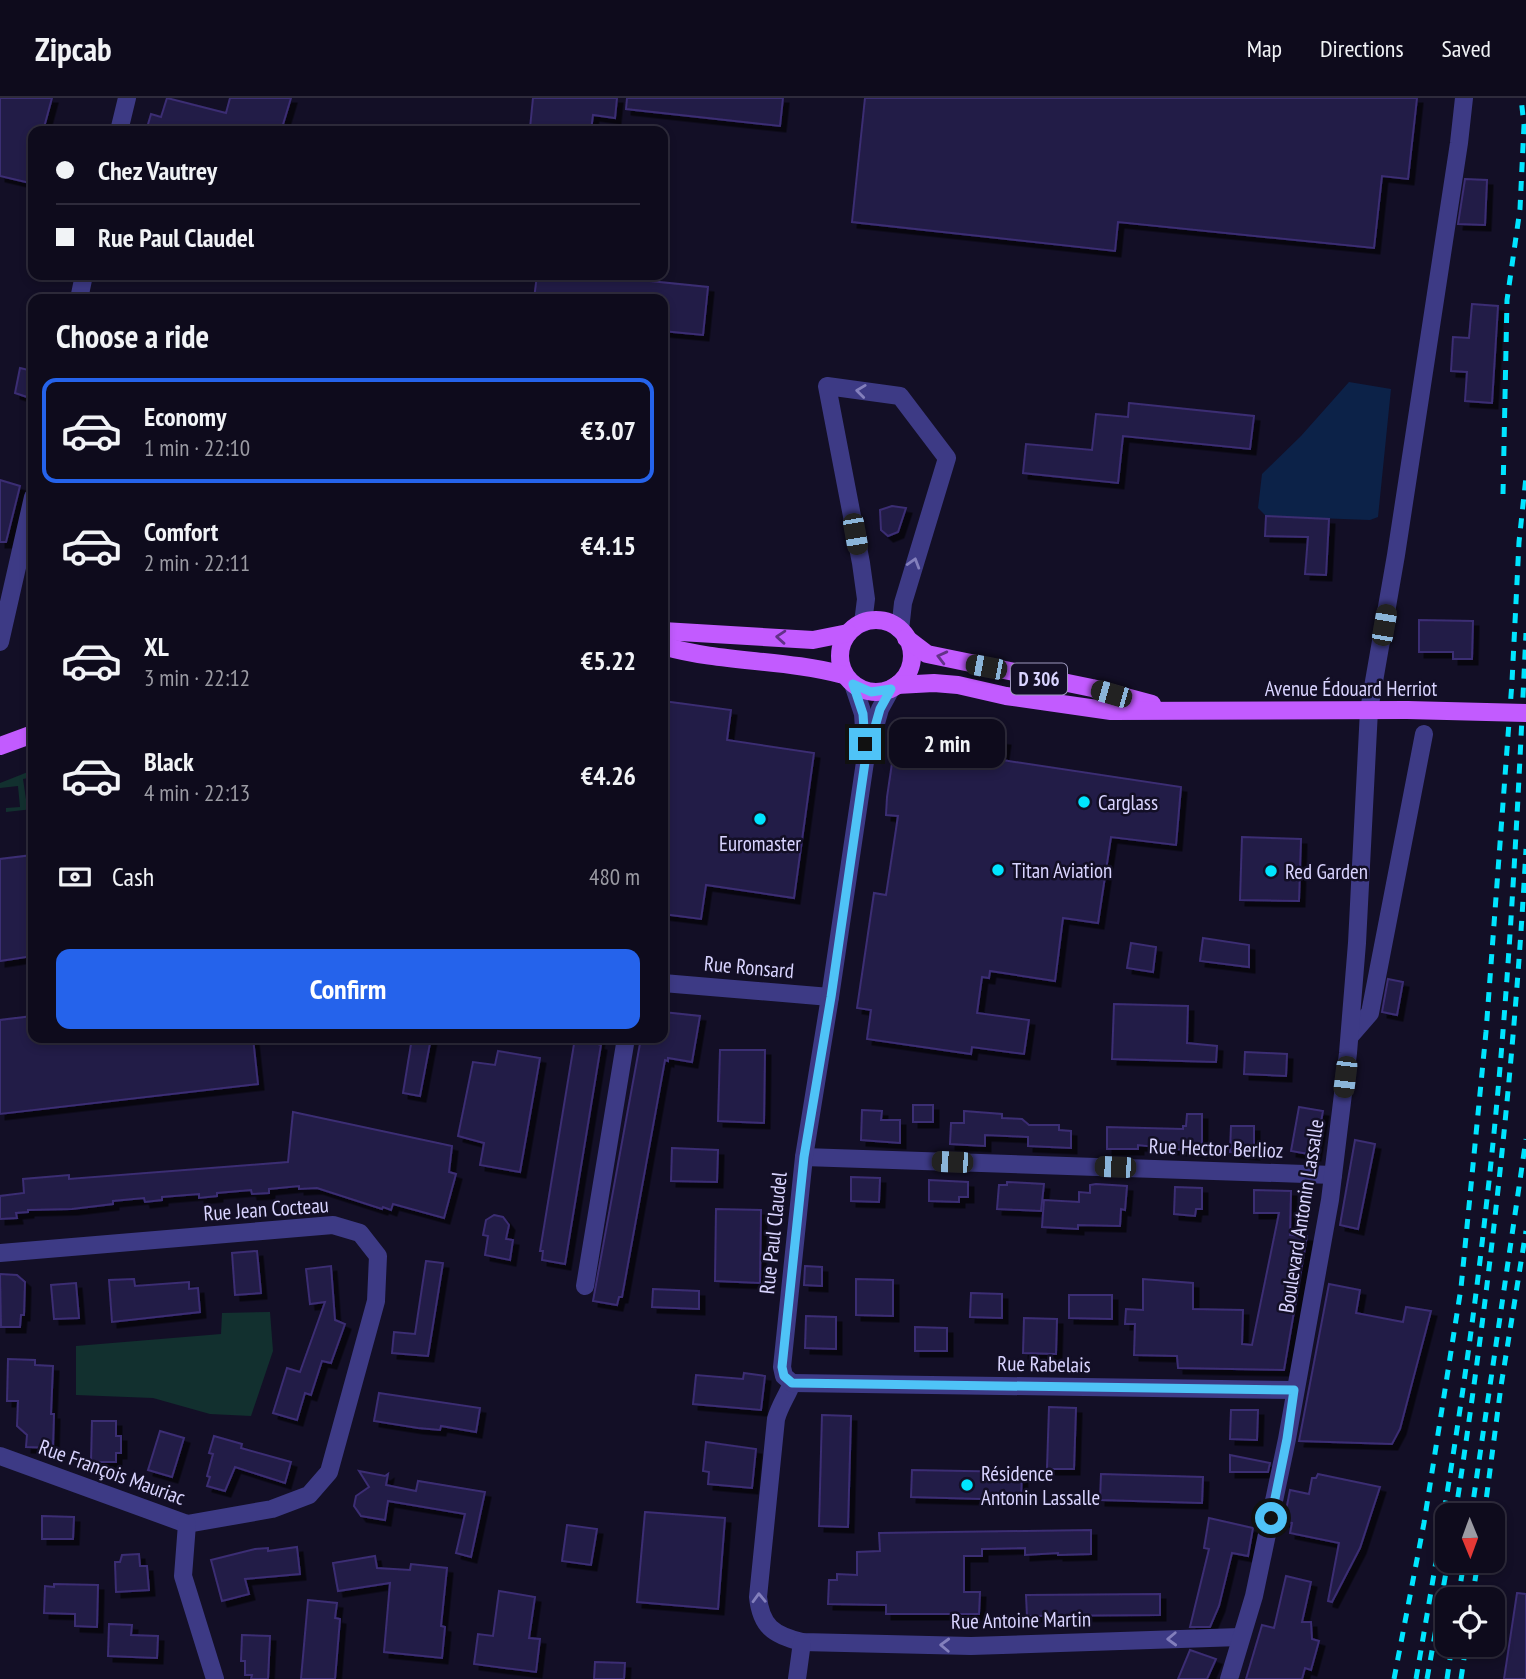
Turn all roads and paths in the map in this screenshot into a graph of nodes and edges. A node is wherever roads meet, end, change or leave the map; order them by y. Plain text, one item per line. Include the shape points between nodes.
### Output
1 (127, 98) edge
2 (1464, 98) edge
3 (120, 126) edge
4 (28, 519) edge
5 (863, 623) junction
6 (668, 631) edge
7 (848, 633) junction
8 (903, 634) junction
9 (0, 642) edge
10 (668, 647) edge
11 (848, 679) junction
12 (894, 687) junction
13 (1175, 710) junction
14 (1369, 710) junction
15 (1526, 713) edge
16 (1424, 734) dead end
17 (28, 736) edge
18 (0, 746) edge
19 (865, 762) junction
20 (668, 983) edge
21 (831, 997) junction
22 (1349, 1037) junction
23 (624, 1043) edge
24 (804, 1157) junction
25 (1333, 1175) junction
26 (0, 1253) edge
27 (585, 1286) dead end
28 (792, 1383) junction
29 (1294, 1390) junction
30 (337, 1439) joint
31 (0, 1456) edge
32 (187, 1524) junction
33 (1240, 1637) junction
34 (802, 1642) junction
35 (215, 1679) edge
36 (797, 1679) edge
37 (1229, 1679) edge

1 - 3 street
2 - 14 street, Boulevard Antonin Lassalle
4 - 9 street
5 - 7 main road
5 - 8 main road via 883,621
8 -> 5 street via 908,582 947,458 900,396 827,386 863,575
7 -> 6 main road via 813,640
7 - 11 main road via 840,653
8 - 12 main road via 912,658 905,678
13 -> 8 main road, Avenue Édouard Herriot / D 306 via 927,654
10 - 11 main road via 814,667
11 - 12 main road via 871,692
11 - 19 street, Rue Paul Claudel via 863,714
12 - 13 main road, Avenue Édouard Herriot / D 306 via 934,683 1111,711
12 - 19 street, Rue Paul Claudel via 880,709
13 - 14 main road, Avenue Édouard Herriot / D 306
14 - 15 main road, Avenue Édouard Herriot / D 306, bridge
14 - 22 street, Boulevard Antonin Lassalle
16 - 22 street via 1370,1013
17 - 18 main road
19 - 21 street, Rue Paul Claudel
20 - 21 street, Rue Ronsard
21 - 24 street, Rue Paul Claudel
22 - 25 street, Boulevard Antonin Lassalle
23 - 27 street
24 - 25 street, Rue Hector Berlioz
24 - 28 street, Rue Paul Claudel via 782,1367
25 - 29 street, Boulevard Antonin Lassalle
26 - 30 street, Rue Jean Cocteau via 332,1225 360,1233 378,1256 376,1301
28 - 29 street, Rue Rabelais
34 -> 28 street via 784,1638 769,1626 760,1615 758,1597 776,1419
29 - 33 street, Boulevard Antonin Lassalle via 1254,1596
30 - 32 street, Rue François Mauriac via 329,1472 309,1495 272,1509
31 - 32 street, Rue François Mauriac
32 - 35 street via 183,1576
33 -> 34 street, Rue Antoine Martin via 971,1646
33 - 37 street, Boulevard Antonin Lassalle
34 - 36 street

